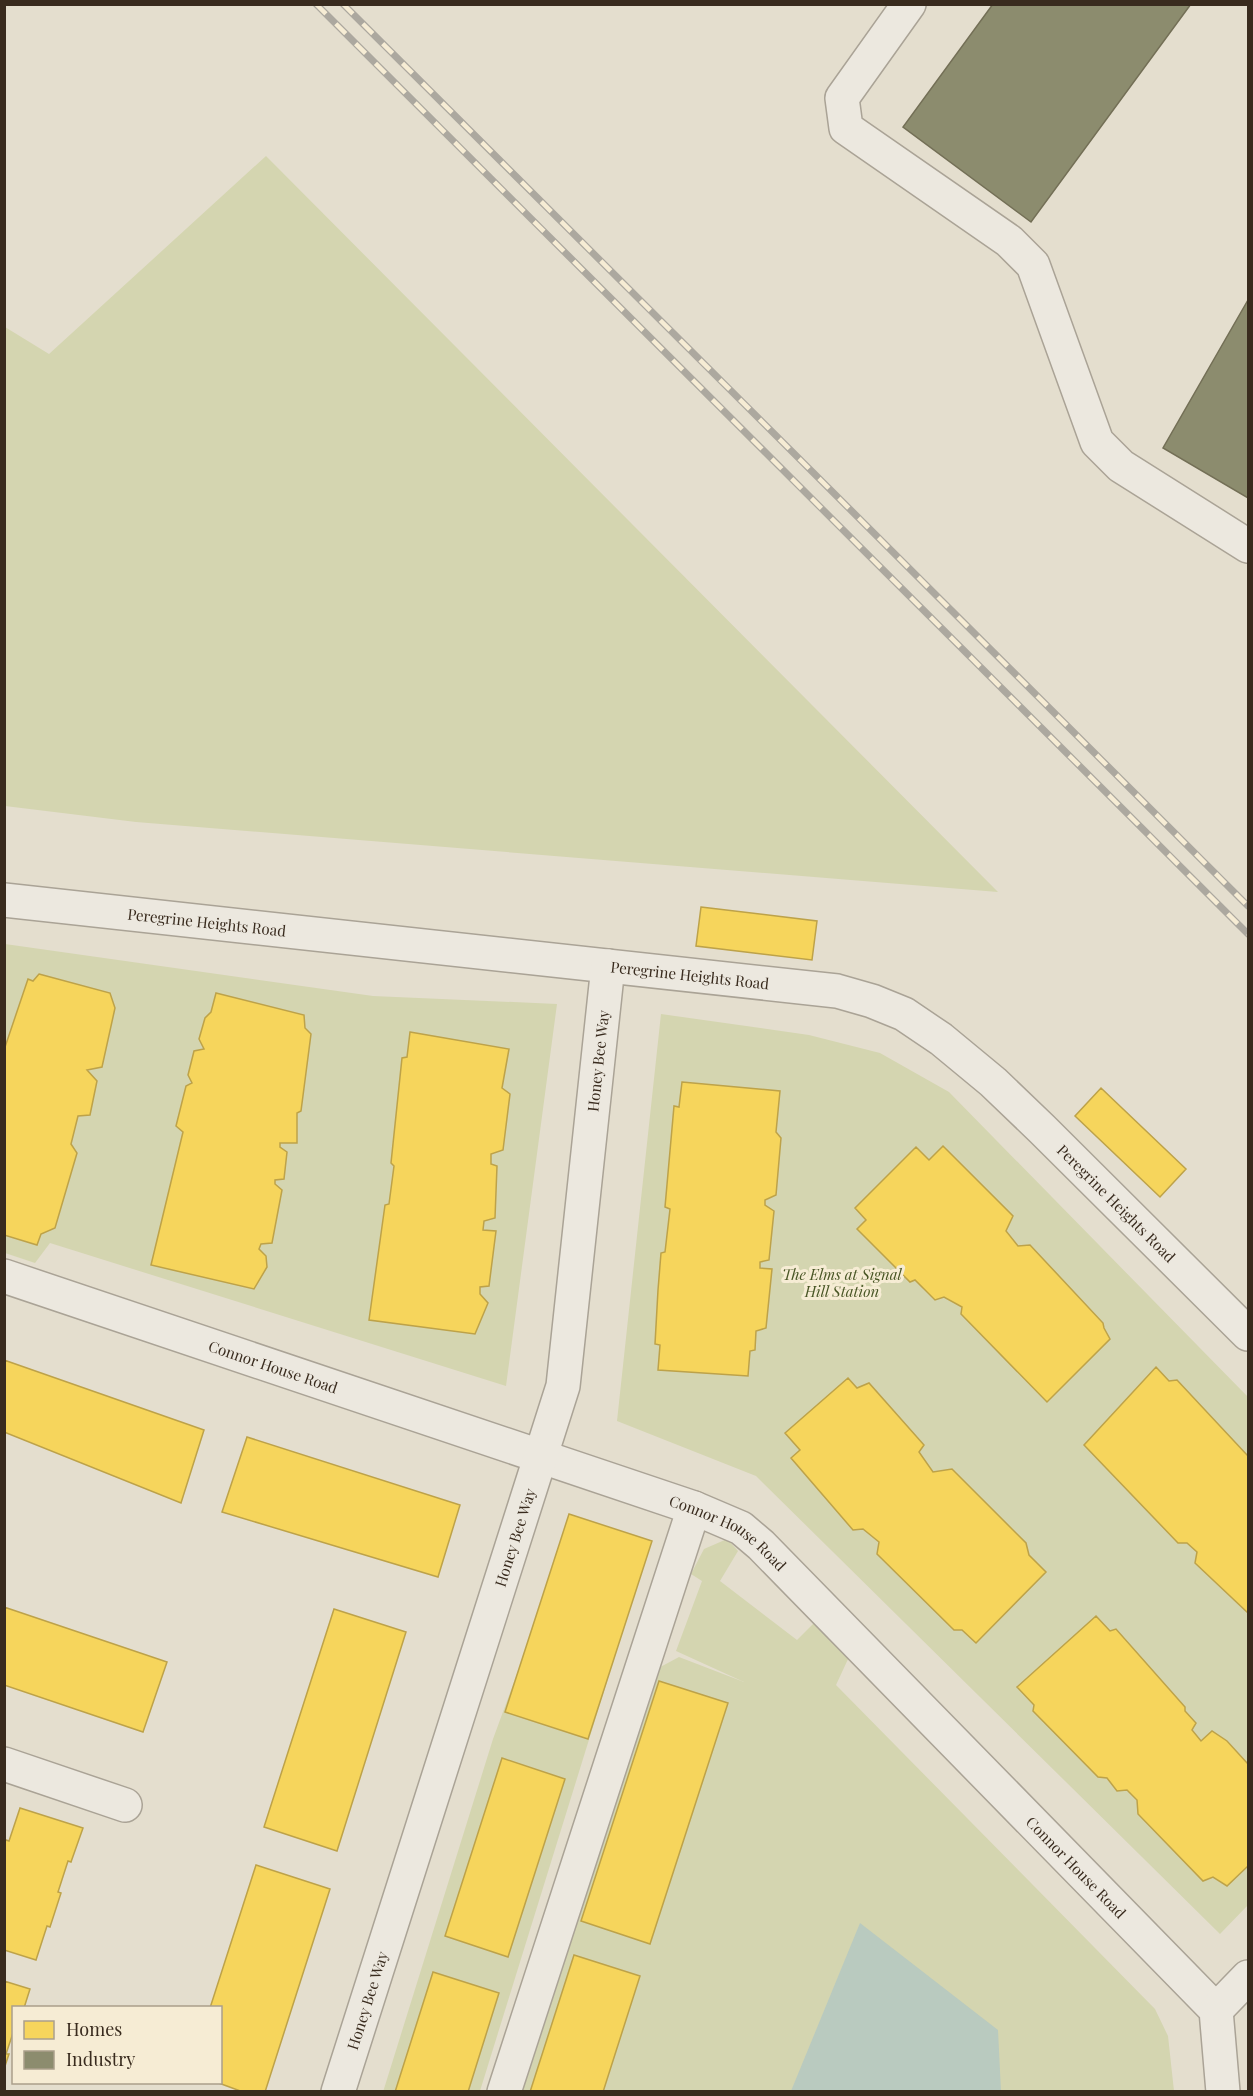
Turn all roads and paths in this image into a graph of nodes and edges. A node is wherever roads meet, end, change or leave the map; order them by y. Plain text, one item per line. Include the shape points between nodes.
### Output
1 (909, 4) edge
2 (1248, 546) edge
3 (4, 900) edge
4 (608, 966) junction
5 (4, 1276) edge
6 (1248, 1334) edge
7 (540, 1456) junction
8 (694, 1508) junction
9 (4, 1764) edge
10 (125, 1805) dead end
11 (1248, 1977) edge
12 (1215, 2010) junction
13 (338, 2091) edge
14 (504, 2091) edge
15 (1223, 2091) edge

1 - 2 street via 842,98 846,128 1009,241 1033,265 1097,442 1121,466
3 - 4 street, Peregrine Heights Road
4 - 6 street, Peregrine Heights Road via 837,991 904,1014 993,1082
4 - 7 street, Honey Bee Way via 563,1386
5 - 7 street, Connor House Road
7 - 8 street, Connor House Road
7 - 13 street, Honey Bee Way
8 - 12 street, Connor House Road via 741,1528 761,1545
8 - 14 street
9 - 10 street
11 - 12 street
12 - 15 street

